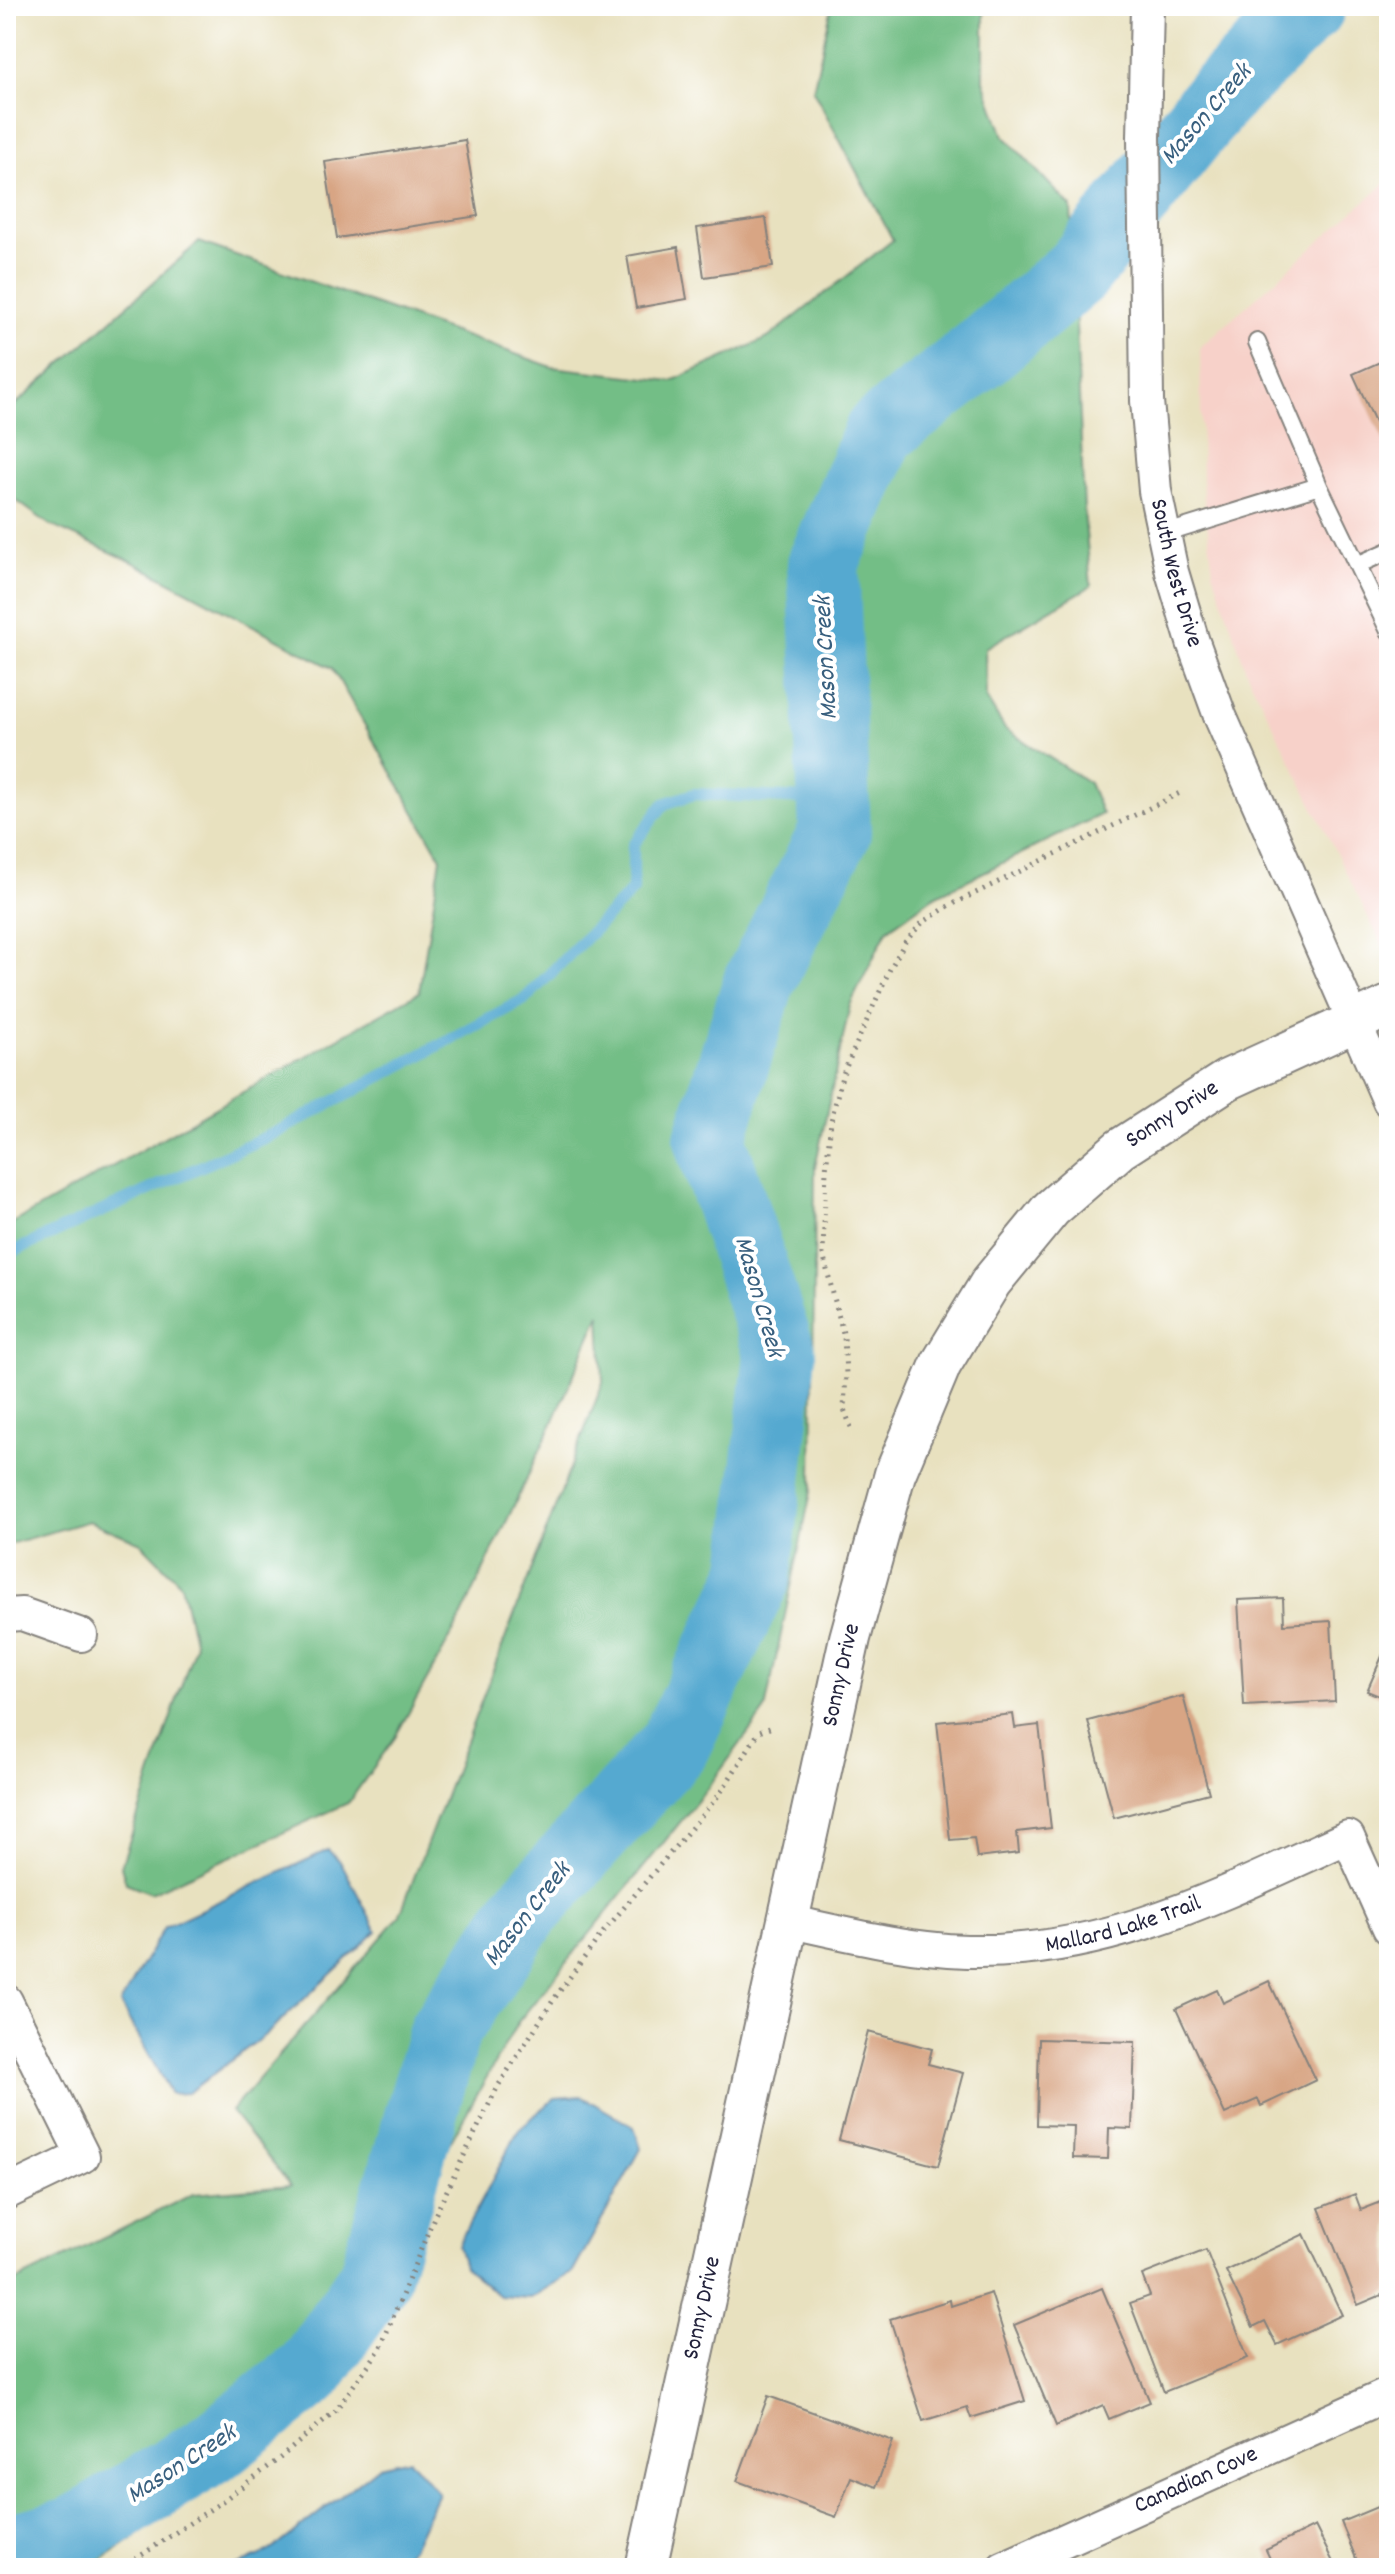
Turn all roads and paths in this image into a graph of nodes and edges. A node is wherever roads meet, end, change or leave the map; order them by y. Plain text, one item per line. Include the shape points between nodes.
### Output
1 (1147, 6) edge
2 (1257, 342) dead end
3 (1319, 486) junction
4 (1164, 534) junction
5 (1389, 551) edge
6 (1357, 565) junction
7 (1389, 631) edge
8 (1182, 792) dead end
9 (1372, 1014) edge
10 (1389, 1101) edge
11 (851, 1427) dead end
12 (6, 1615) edge
13 (81, 1635) dead end
14 (775, 1726) dead end
15 (787, 1921) junction
16 (1389, 1928) edge
17 (6, 2001) edge
18 (6, 2193) edge
19 (1389, 2394) edge
20 (122, 2568) edge
21 (646, 2568) edge
22 (1003, 2568) edge

1 - 4 street, South West Drive via 1147,401
2 - 3 lane
3 - 4 lane
3 - 6 lane
4 - 9 street, South West Drive via 1193,642 1220,716
5 - 6 lane
6 - 7 lane
8 - 11 path via 947,907 922,923 890,969 842,1076 826,1170 823,1254 844,1337 844,1409
9 - 10 street, South West Drive
9 - 15 street, Sonny Drive via 1227,1080 1120,1149 1051,1209 991,1282 941,1364 895,1474 850,1638
12 - 13 street via 22,1614
14 - 20 path via 759,1732 719,1795 600,1936 498,2086 435,2215 380,2349 335,2411 232,2494
15 - 16 street, Mallard Lake Trail via 885,1943 968,1951 1056,1945 1125,1931 1203,1903 1348,1837
15 - 21 street, Sonny Drive
17 - 18 street via 83,2156
19 - 22 street, Canadian Cove

